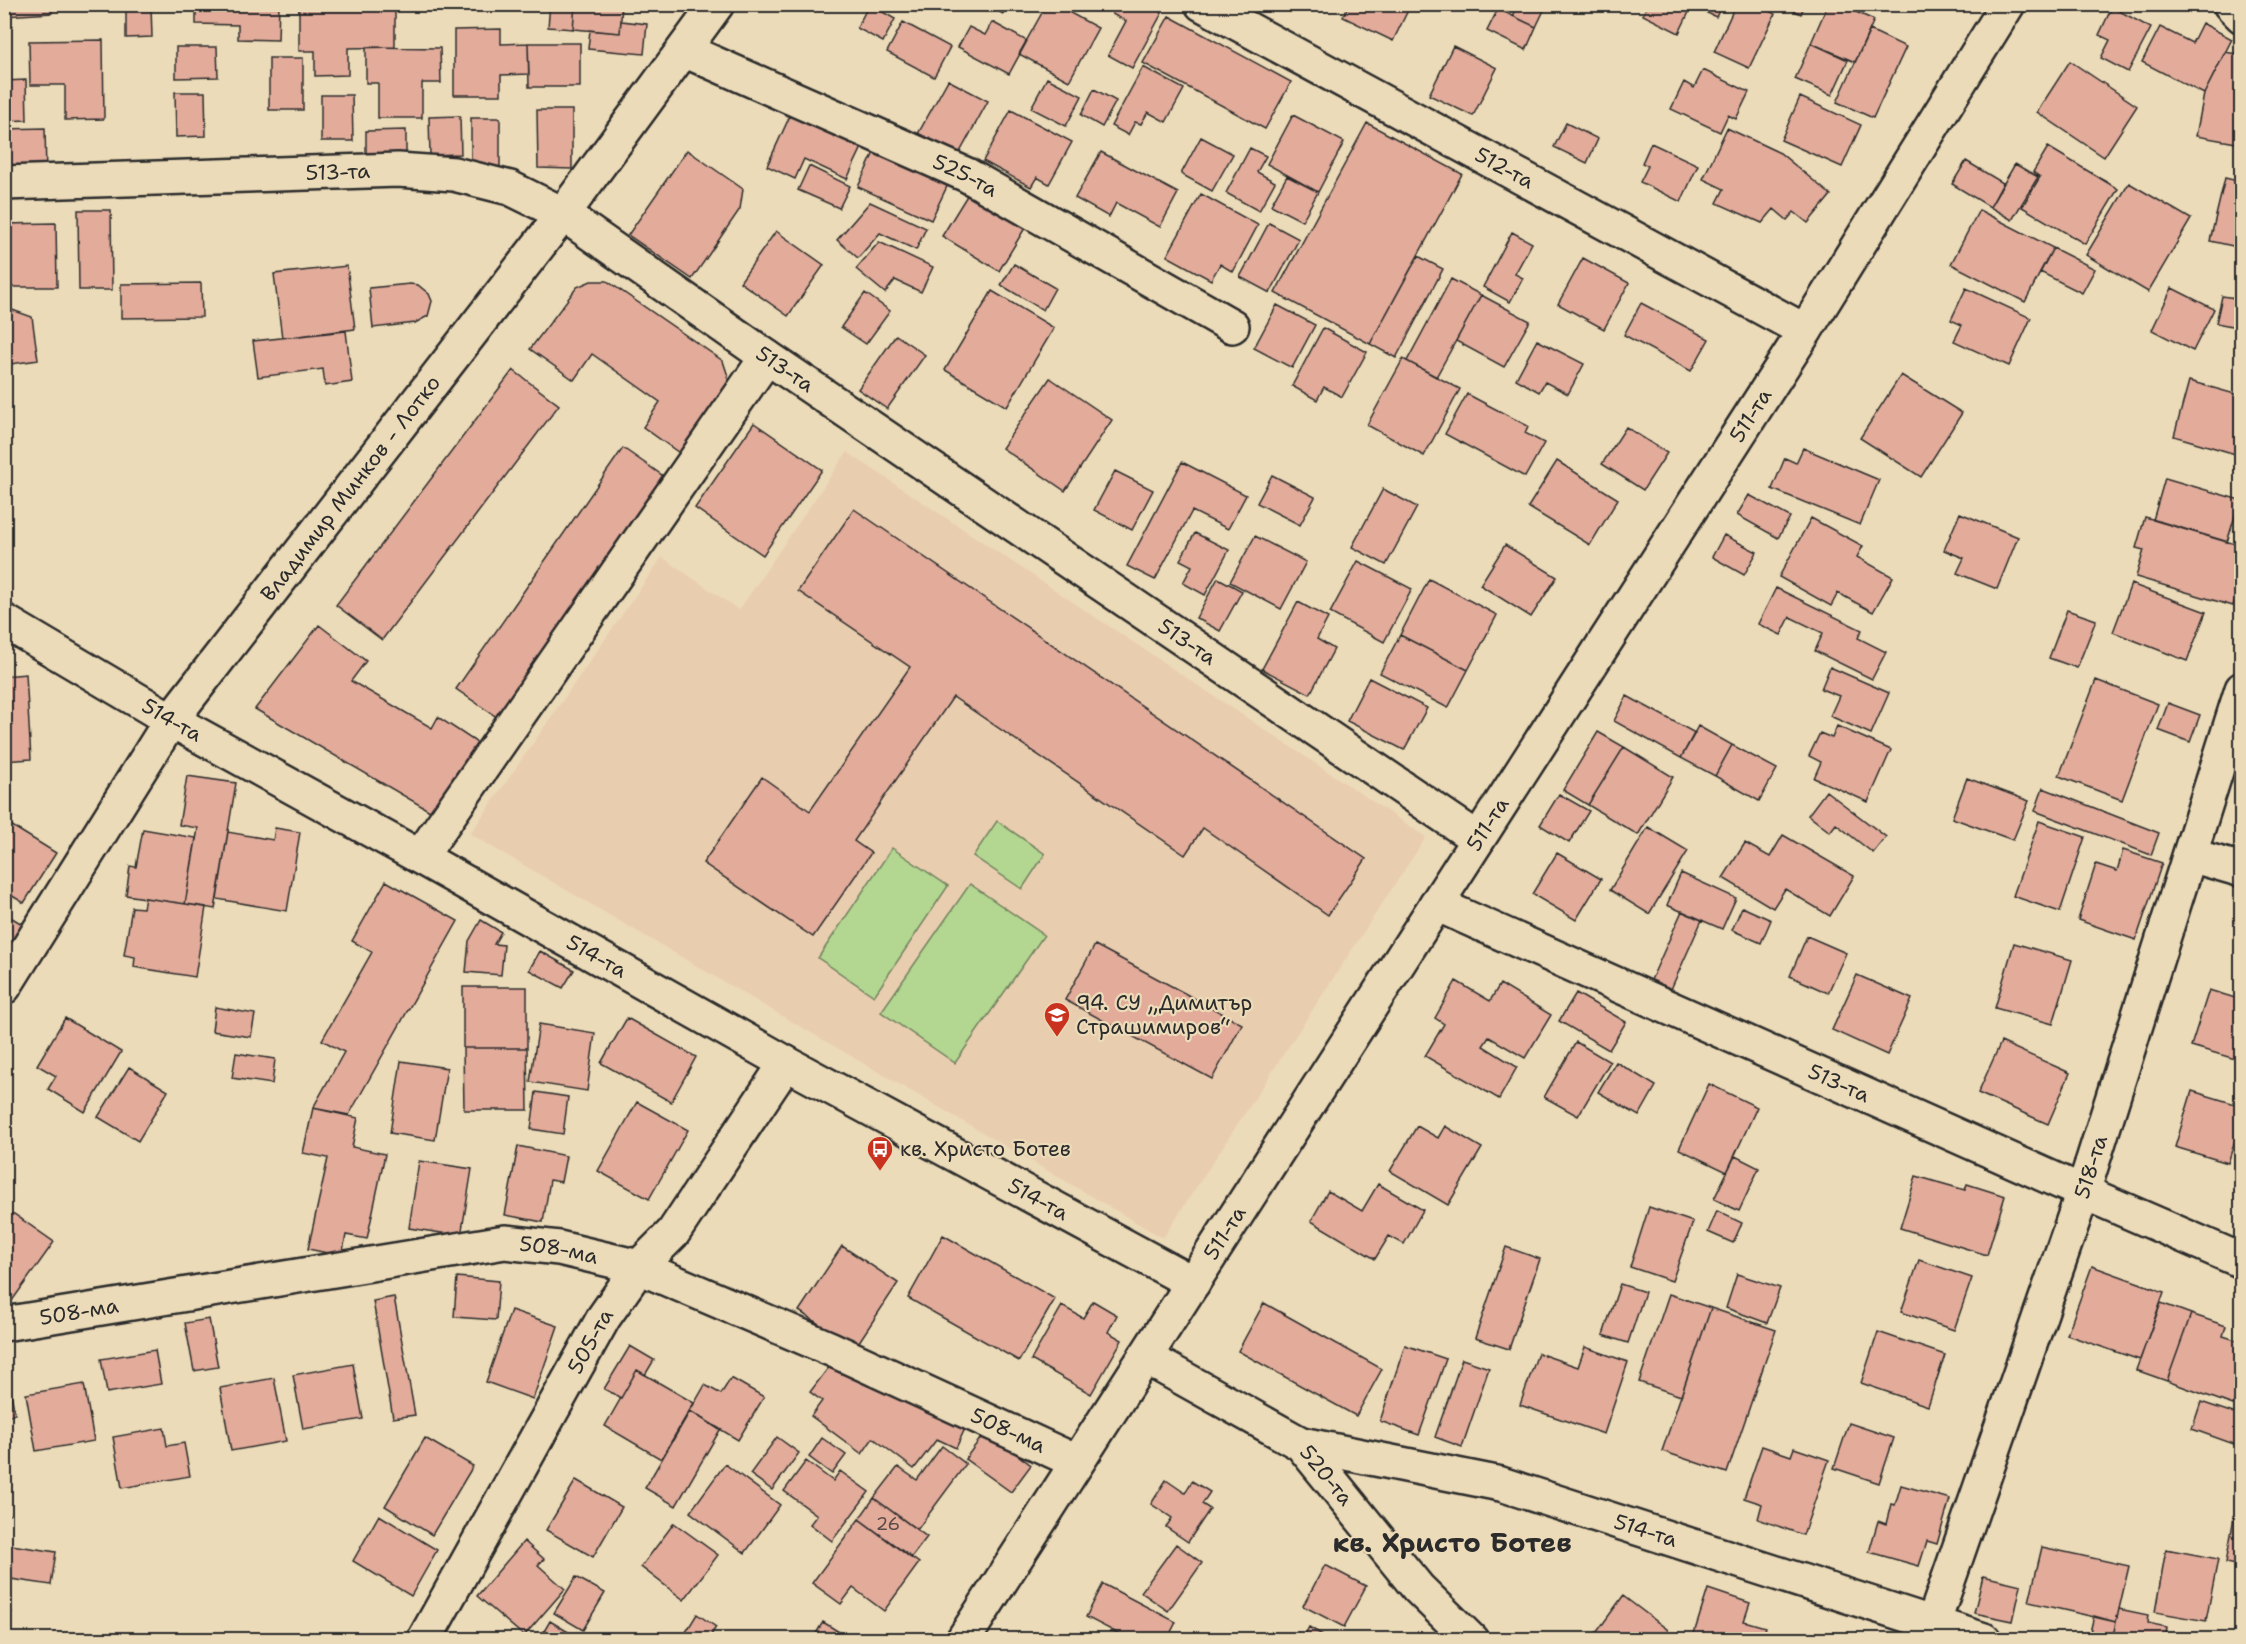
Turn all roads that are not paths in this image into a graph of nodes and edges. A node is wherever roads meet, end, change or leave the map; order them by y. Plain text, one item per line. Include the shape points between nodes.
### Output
1 (717, 4) edge
2 (1202, 4) edge
3 (2008, 4) edge
4 (2230, 4) edge
5 (2241, 16) edge
6 (684, 50) junction
7 (4, 183) edge
8 (563, 214) junction
9 (1232, 326) dead end
10 (1805, 331) junction
11 (767, 357) junction
12 (12, 632) edge
13 (2241, 689) edge
14 (171, 720) junction
15 (1478, 839) junction
16 (2190, 855) junction
17 (420, 857) junction
18 (2241, 870) edge
19 (1436, 904) junction
20 (4, 987) edge
21 (786, 1063) junction
22 (2083, 1192) junction
23 (2241, 1261) edge
24 (639, 1267) junction
25 (1193, 1282) junction
26 (4, 1324) edge
27 (1145, 1357) junction
28 (1300, 1444) junction
29 (1077, 1462) junction
30 (1930, 1632) edge
31 (424, 1640) edge
32 (963, 1640) edge
33 (1471, 1640) edge
34 (1984, 1640) edge

1 - 6 street, Владимир Минков - Лотко
2 - 10 street, 512-та
3 - 10 street, 511-та
4 - 5 street
6 - 8 street, Владимир Минков - Лотко
6 - 9 street, 525-та via 967,175
7 - 8 street, 513-та via 398,170 454,174 510,188
8 - 11 street, 513-та
8 - 14 street, Владимир Минков - Лотко
10 - 15 street, 511-та
11 - 15 street, 513-та
11 - 17 street
12 - 14 street, 514-та
13 - 16 street, 518-та
14 - 17 street, 514-та
14 - 20 street, Владимир Минков - Лотко
15 - 19 street, 511-та
16 - 18 street
16 - 22 street, 518-та
17 - 21 street, 514-та
19 - 22 street, 513-та
19 - 25 street, 511-та
21 - 24 street, 505-та via 673,1233
21 - 25 street, 514-та
22 - 23 street, 513-та
22 - 30 street, 518-та
24 - 26 street, 508-ма via 559,1248 505,1242
24 - 29 street, 508-ма via 831,1349
24 - 31 street, 505-та via 603,1317
25 - 27 street, 511-та
27 - 28 street, 520-та
27 - 29 street, 511-та
28 - 30 street, 514-та via 1501,1484
28 - 33 street, 520-та via 1418,1588
29 - 32 street, 511-та
30 - 34 street, 514-та

